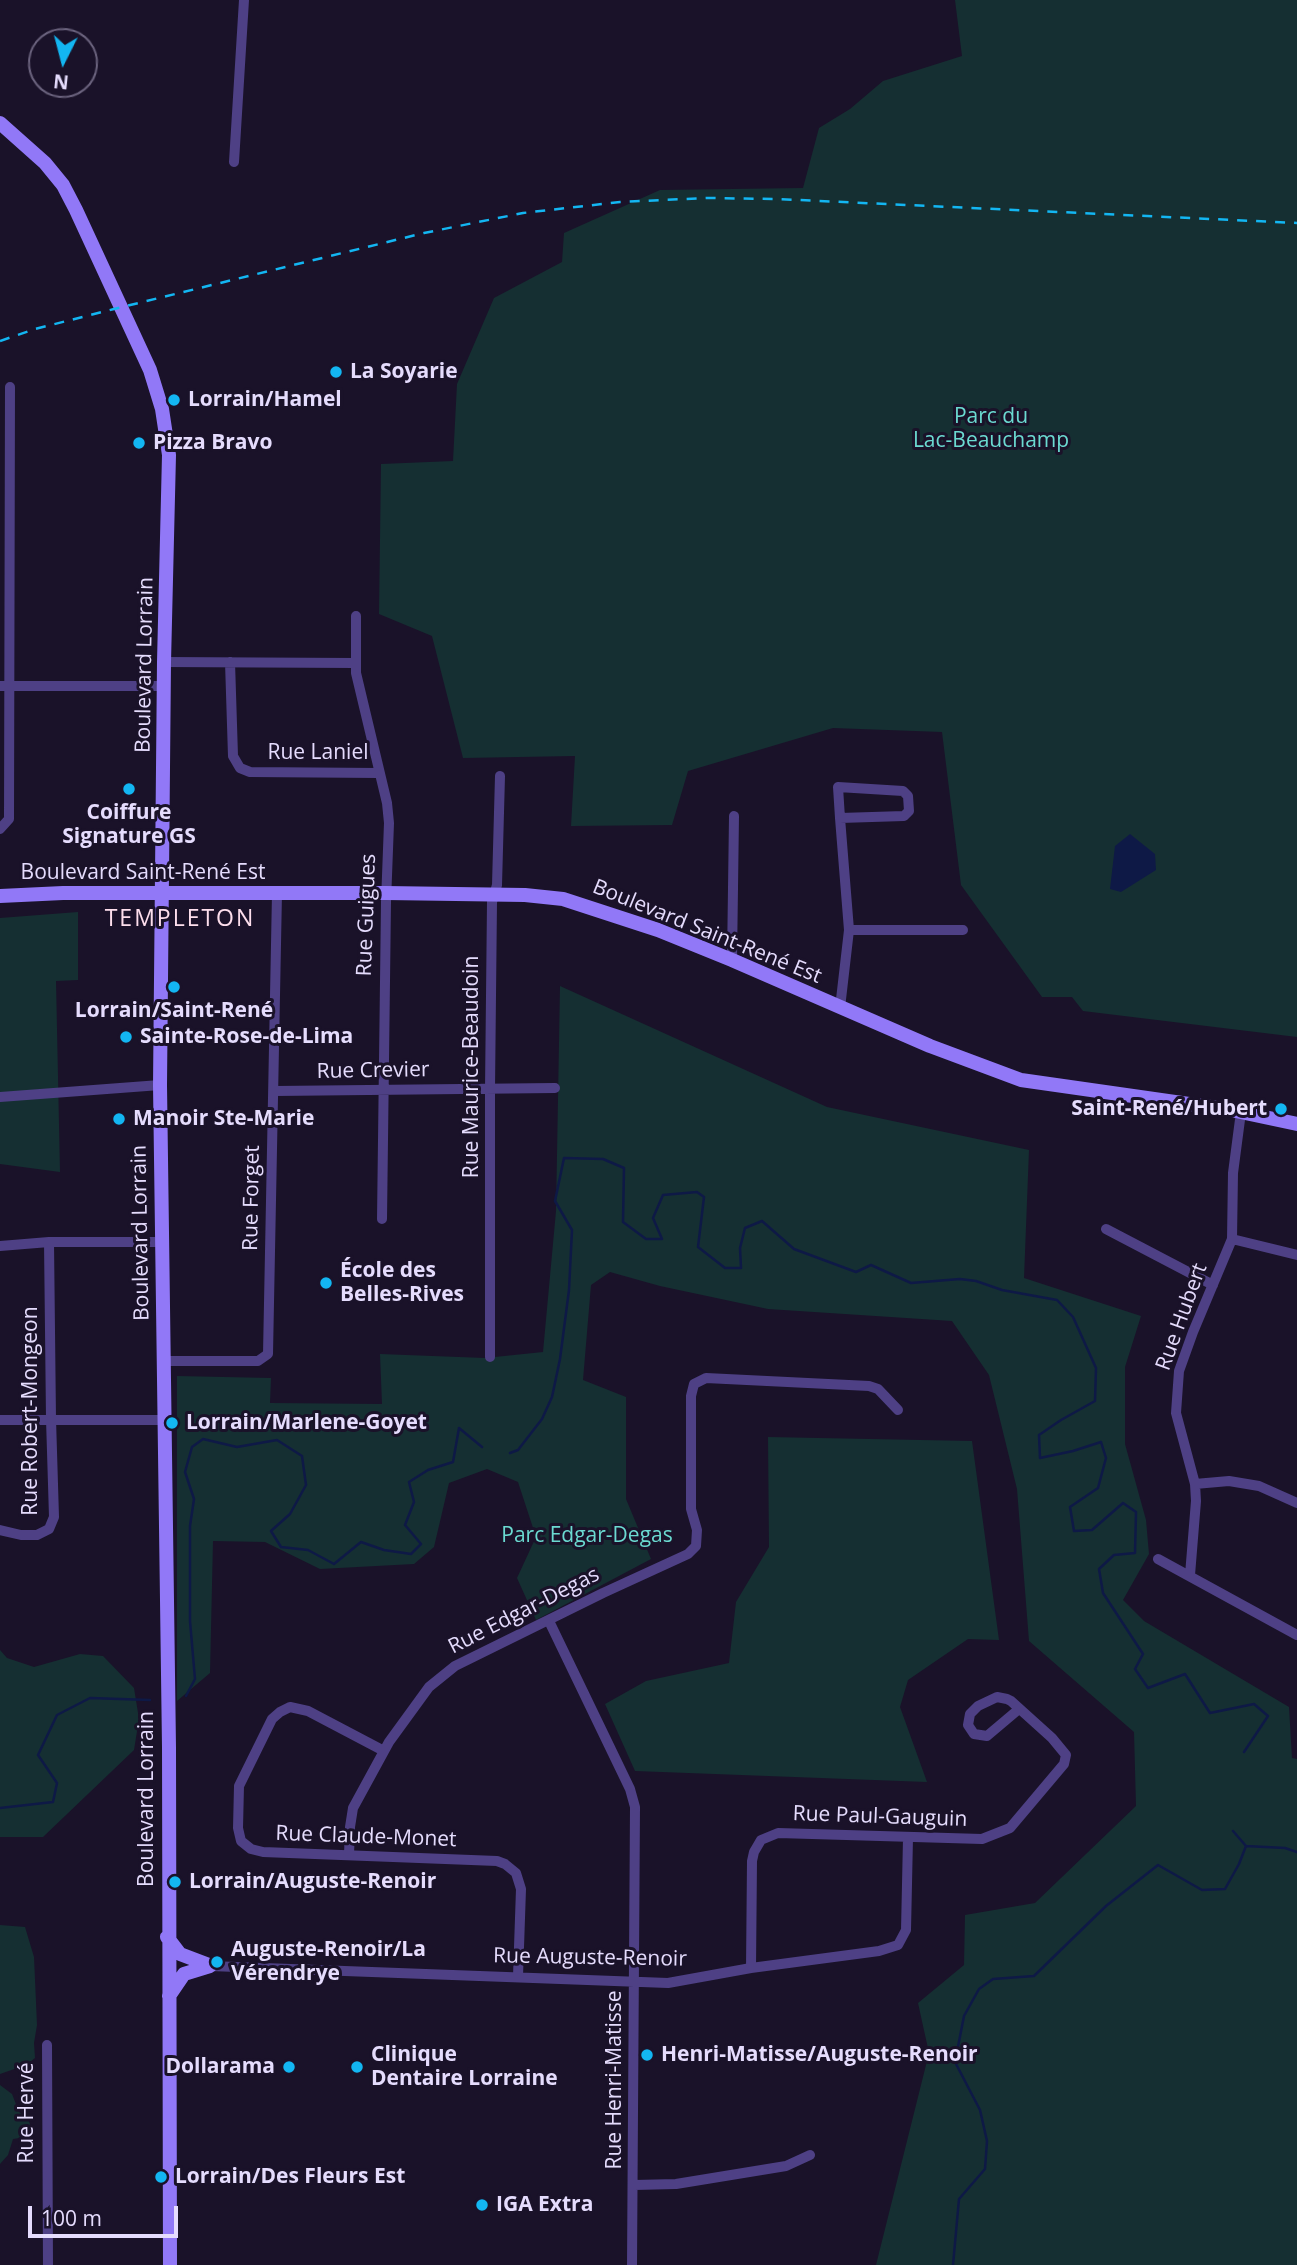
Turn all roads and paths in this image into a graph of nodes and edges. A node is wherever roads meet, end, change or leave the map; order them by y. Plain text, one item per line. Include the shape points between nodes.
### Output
1 (244, 0) edge
2 (0, 122) edge
3 (234, 162) dead end
4 (10, 387) dead end
5 (356, 616) dead end
6 (164, 662) junction
7 (230, 662) junction
8 (355, 663) junction
9 (5, 686) edge
10 (164, 686) junction
11 (379, 772) junction
12 (500, 776) dead end
13 (734, 817) dead end
14 (840, 818) junction
15 (0, 830) edge
16 (163, 893) junction
17 (277, 893) junction
18 (386, 893) junction
19 (495, 895) junction
20 (0, 896) edge
21 (963, 929) dead end
22 (849, 930) junction
23 (732, 960) junction
24 (840, 1008) junction
25 (160, 1086) junction
26 (555, 1088) dead end
27 (489, 1089) junction
28 (383, 1090) junction
29 (275, 1091) junction
30 (0, 1097) edge
31 (1241, 1112) junction
32 (1297, 1124) edge
33 (382, 1219) dead end
34 (1106, 1229) dead end
35 (1232, 1239) junction
36 (50, 1242) junction
37 (163, 1242) junction
38 (0, 1246) edge
39 (1297, 1255) edge
40 (1213, 1285) junction
41 (490, 1357) dead end
42 (163, 1361) junction
43 (898, 1410) dead end
44 (51, 1419) junction
45 (0, 1420) edge
46 (164, 1420) junction
47 (1195, 1484) junction
48 (1297, 1503) edge
49 (0, 1530) edge
50 (1158, 1559) dead end
51 (1190, 1575) junction
52 (549, 1621) junction
53 (1297, 1636) edge
54 (1019, 1709) junction
55 (384, 1751) junction
56 (908, 1838) junction
57 (349, 1855) junction
58 (167, 1937) junction
59 (211, 1966) junction
60 (751, 1968) junction
61 (518, 1976) junction
62 (635, 1980) junction
63 (168, 1998) junction
64 (47, 2045) dead end
65 (810, 2155) dead end
66 (634, 2185) junction
67 (170, 2239) junction
68 (48, 2265) edge
69 (170, 2265) edge
70 (180, 2265) edge
71 (632, 2265) edge

1 - 3 street
2 - 6 main road, Boulevard Lorrain via 35,152 63,185 159,396 170,477
4 - 9 street
5 - 8 street, Rue Guigues
6 - 7 street
6 - 10 main road, Boulevard Lorrain
7 - 8 street
7 - 11 street, Rue Laniel via 233,756 240,768 250,772
8 - 11 street, Rue Guigues
9 - 10 street
9 - 15 street via 9,819
10 - 16 main road, Boulevard Lorrain
11 - 18 street, Rue Guigues via 389,822
12 - 19 street, Rue Maurice-Beaudoin
13 - 23 street
14 - 14 street via 838,787 903,791 908,796 909,811 904,816
14 - 22 street
16 - 17 main road, Boulevard Saint-René Est
16 - 20 main road, Boulevard Saint-René Est
16 - 25 main road, Boulevard Lorrain
17 - 18 main road, Boulevard Saint-René Est
17 - 29 street, Rue Forget
18 - 19 main road, Boulevard Saint-René Est
18 - 28 street, Rue Guigues
19 - 23 main road, Boulevard Saint-René Est via 576,902
19 - 27 street, Rue Maurice-Beaudoin
21 - 22 street
22 - 24 street
23 - 24 main road, Boulevard Saint-René Est
24 - 31 main road, Boulevard Saint-René Est via 1021,1080
25 - 30 street
25 - 37 main road, Boulevard Lorrain
26 - 27 street, Rue Crevier
27 - 28 street, Rue Crevier
27 - 41 street, Rue Maurice-Beaudoin
28 - 29 street, Rue Crevier
28 - 33 street, Rue Guigues
29 - 42 street, Rue Forget via 268,1353 258,1361
31 - 32 main road, Boulevard Saint-René Est
31 - 35 street, Rue Hubert via 1233,1173
34 - 40 street
35 - 39 street
35 - 40 street, Rue Hubert
36 - 37 street
36 - 38 street
36 - 44 street, Rue Robert-Mongeon
37 - 42 main road, Boulevard Lorrain
40 - 47 street, Rue Hubert via 1179,1371 1176,1413
42 - 46 main road, Boulevard Lorrain
43 - 52 street, Rue Edgar-Degas via 869,1386 700,1379 691,1396 695,1546 688,1554
44 - 45 street
44 - 46 street
44 - 49 street, Rue Robert-Mongeon via 55,1507 49,1528 37,1535
46 - 58 main road, Boulevard Lorrain
47 - 48 street via 1229,1481 1259,1486
47 - 51 street, Rue Hubert
50 - 51 street
51 - 53 street
52 - 55 street, Rue Edgar-Degas via 455,1666 429,1687
52 - 62 street, Rue Henri-Matisse via 635,1807
54 - 54 street, Rue Paul-Gauguin via 997,1697 972,1711 968,1725 974,1734 987,1736
54 - 56 street, Rue Paul-Gauguin via 1066,1755 1064,1764 1010,1828 982,1839
55 - 57 street, Rue Edgar-Degas via 353,1808
55 - 57 street, Rue Claude-Monet via 307,1711 290,1707 272,1719 239,1786 239,1836 251,1849
56 - 60 street, Rue Auguste-Renoir via 907,1921 898,1945
56 - 60 street, Rue Paul-Gauguin via 778,1833 761,1840 752,1861
57 - 61 street, Rue Claude-Monet via 497,1861 512,1868 521,1889
58 - 59 main road via 180,1954
58 - 63 main road, Boulevard Lorrain
59 - 61 street, Rue Auguste-Renoir
59 - 63 main road via 184,1974
60 - 62 street, Rue Auguste-Renoir via 679,1982
61 - 62 street, Rue Auguste-Renoir
62 - 66 street, Rue Henri-Matisse
63 - 67 main road, Boulevard Lorrain
64 - 68 street, Rue Hervé
65 - 66 street via 786,2166 676,2184
66 - 71 street, Rue Henri-Matisse
67 - 69 main road, Boulevard Lorrain
67 - 70 main road

